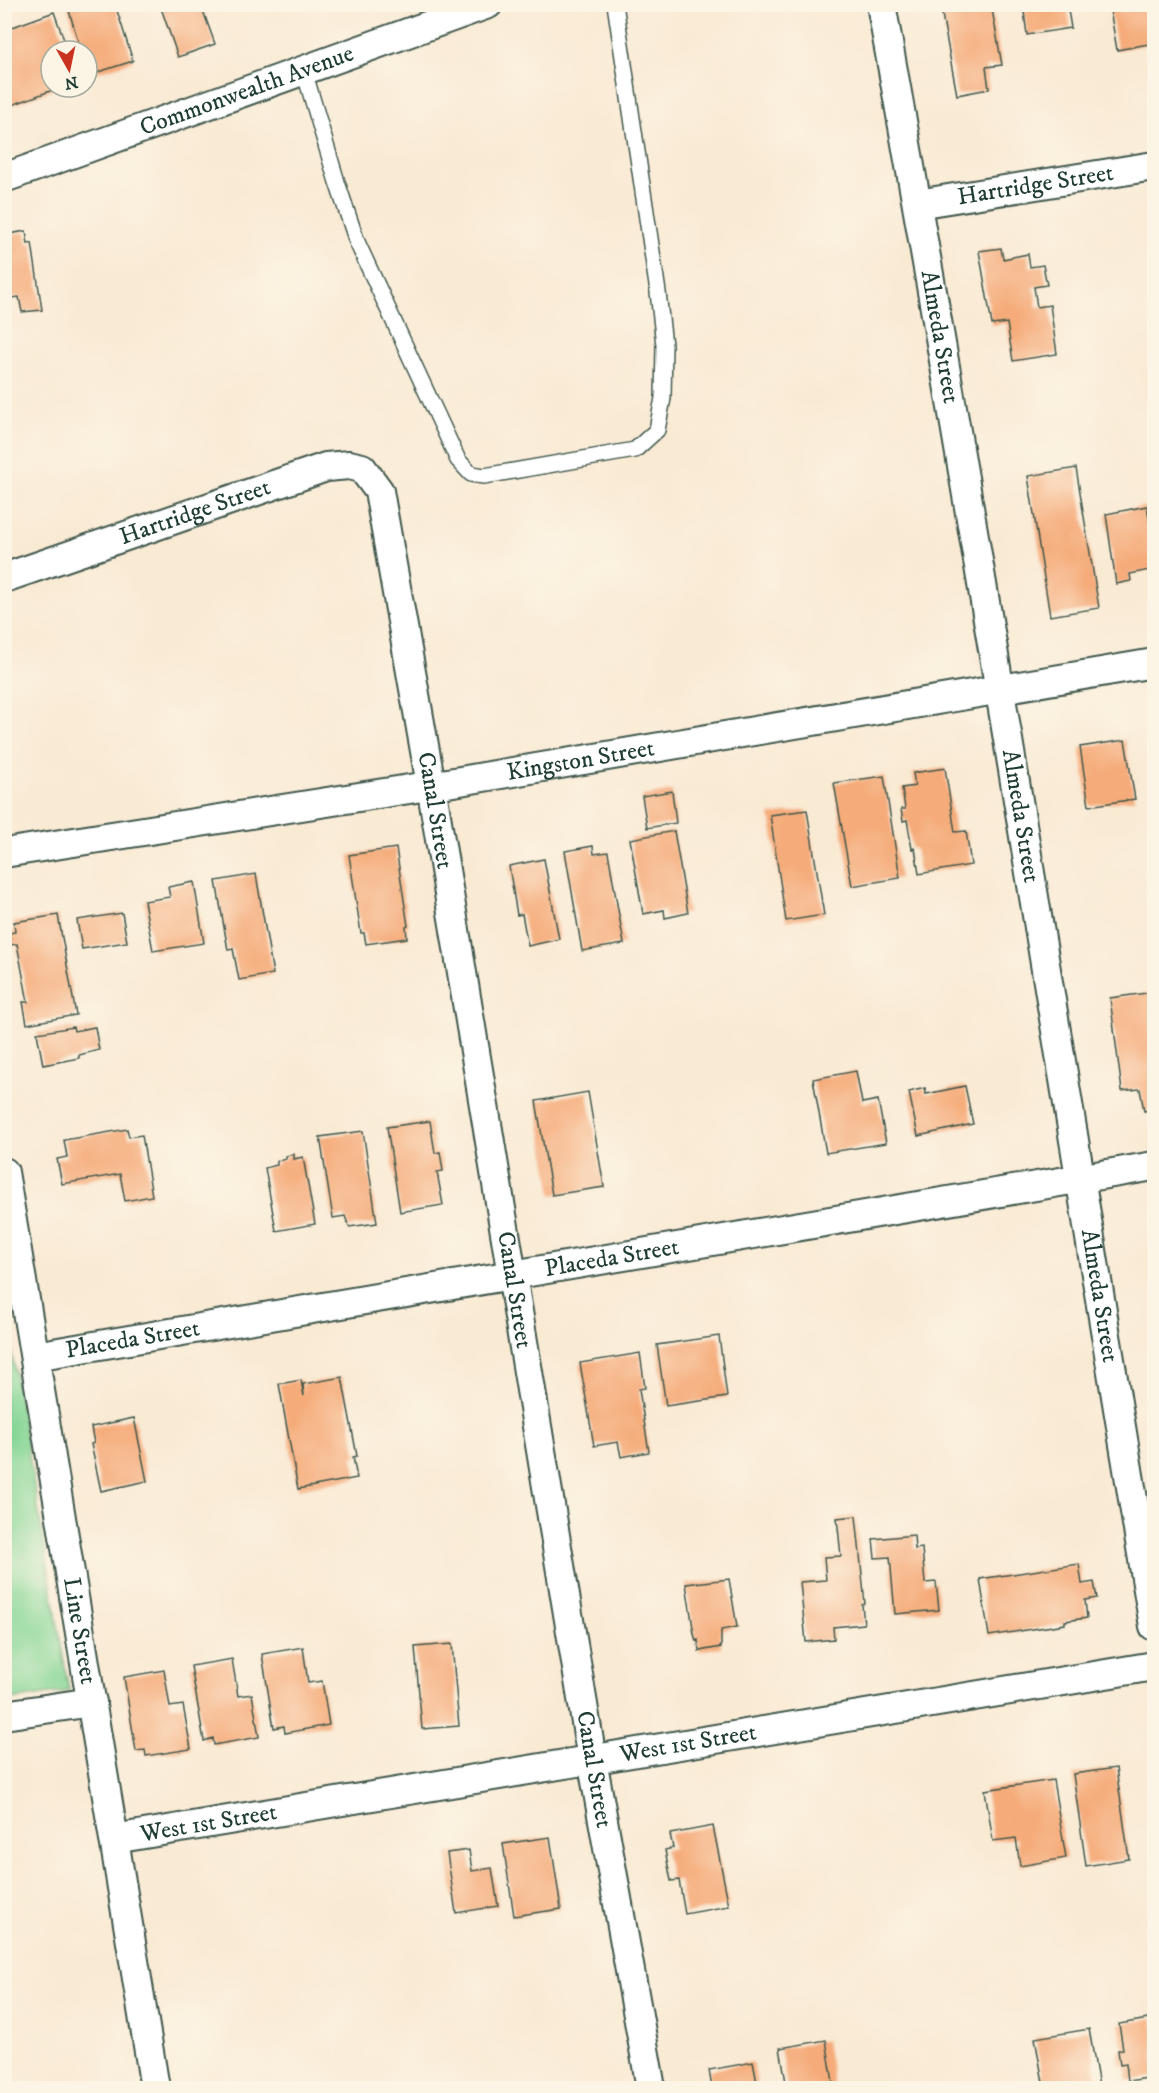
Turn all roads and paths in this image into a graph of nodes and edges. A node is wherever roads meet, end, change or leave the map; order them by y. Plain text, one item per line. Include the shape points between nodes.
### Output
1 (488, 4) edge
2 (615, 4) edge
3 (881, 4) edge
4 (304, 71) junction
5 (1155, 166) edge
6 (4, 178) edge
7 (917, 204) junction
8 (379, 491) joint
9 (4, 578) edge
10 (1155, 663) edge
11 (999, 691) junction
12 (430, 785) junction
13 (4, 853) edge
14 (1155, 1166) edge
15 (4, 1172) edge
16 (1079, 1178) junction
17 (512, 1274) junction
18 (35, 1356) junction
19 (1155, 1626) edge
20 (1155, 1666) edge
21 (92, 1702) junction
22 (4, 1715) edge
23 (592, 1759) junction
24 (114, 1839) junction
25 (155, 2088) edge
26 (651, 2088) edge

1 - 4 street, Commonwealth Avenue
2 - 4 lane via 664,345 663,398 657,430 635,450 484,476 471,474 458,460 357,242
3 - 7 street, Almeda Street
4 - 6 street, Commonwealth Avenue
5 - 7 street, Hartridge Street
7 - 11 street, Almeda Street
8 - 9 street, Hartridge Street via 362,468 326,467
8 - 12 street, Canal Street
10 - 11 street, Kingston Street
11 - 12 street, Kingston Street
11 - 16 street, Almeda Street
12 - 13 street, Kingston Street
12 - 17 street, Canal Street
14 - 16 street, Placeda Street
15 - 18 street, Line Street
16 - 17 street, Placeda Street
16 - 19 street, Almeda Street
17 - 18 street, Placeda Street
17 - 23 street, Canal Street
18 - 21 street, Line Street
20 - 23 street, West 1st Street
21 - 22 street
21 - 24 street, Line Street
23 - 24 street, West 1st Street
23 - 26 street, Canal Street
24 - 25 street, Line Street

